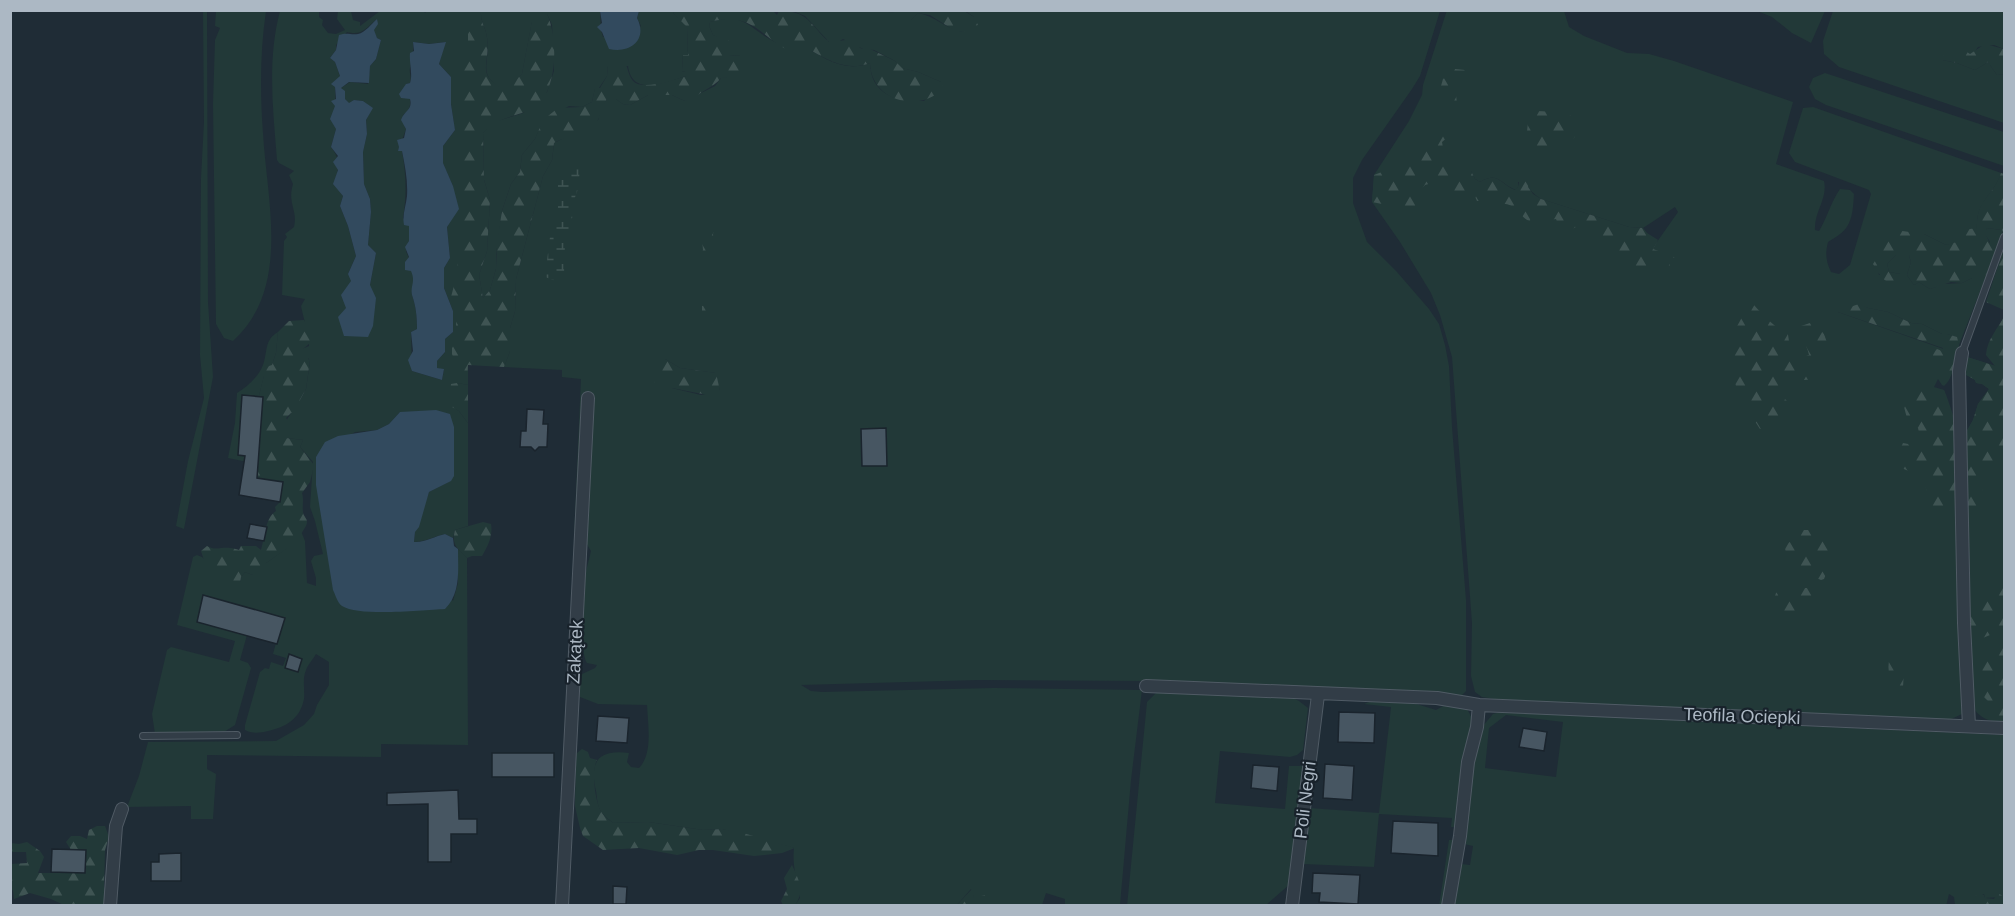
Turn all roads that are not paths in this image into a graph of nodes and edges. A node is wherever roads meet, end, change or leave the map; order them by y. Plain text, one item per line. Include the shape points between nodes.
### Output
1 (2004, 237) edge
2 (1962, 353) joint
3 (588, 398) dead end
4 (1146, 686) dead end
5 (1318, 695) junction
6 (1479, 705) junction
7 (1969, 726) junction
8 (2004, 728) edge
9 (237, 735) dead end
10 (143, 736) dead end
11 (122, 809) dead end
12 (110, 906) edge
13 (562, 906) edge
14 (1292, 906) edge
15 (1448, 906) edge

1 - 2 lane
2 - 7 street via 1959,382
3 - 13 street, Zakątek
4 - 5 street, Teofila Ociepki
5 - 6 street, Teofila Ociepki via 1437,698
5 - 14 street, Poli Negri
6 - 7 street, Teofila Ociepki
6 - 15 street
7 - 8 street, Teofila Ociepki
9 - 10 lane
11 - 12 street via 116,826

